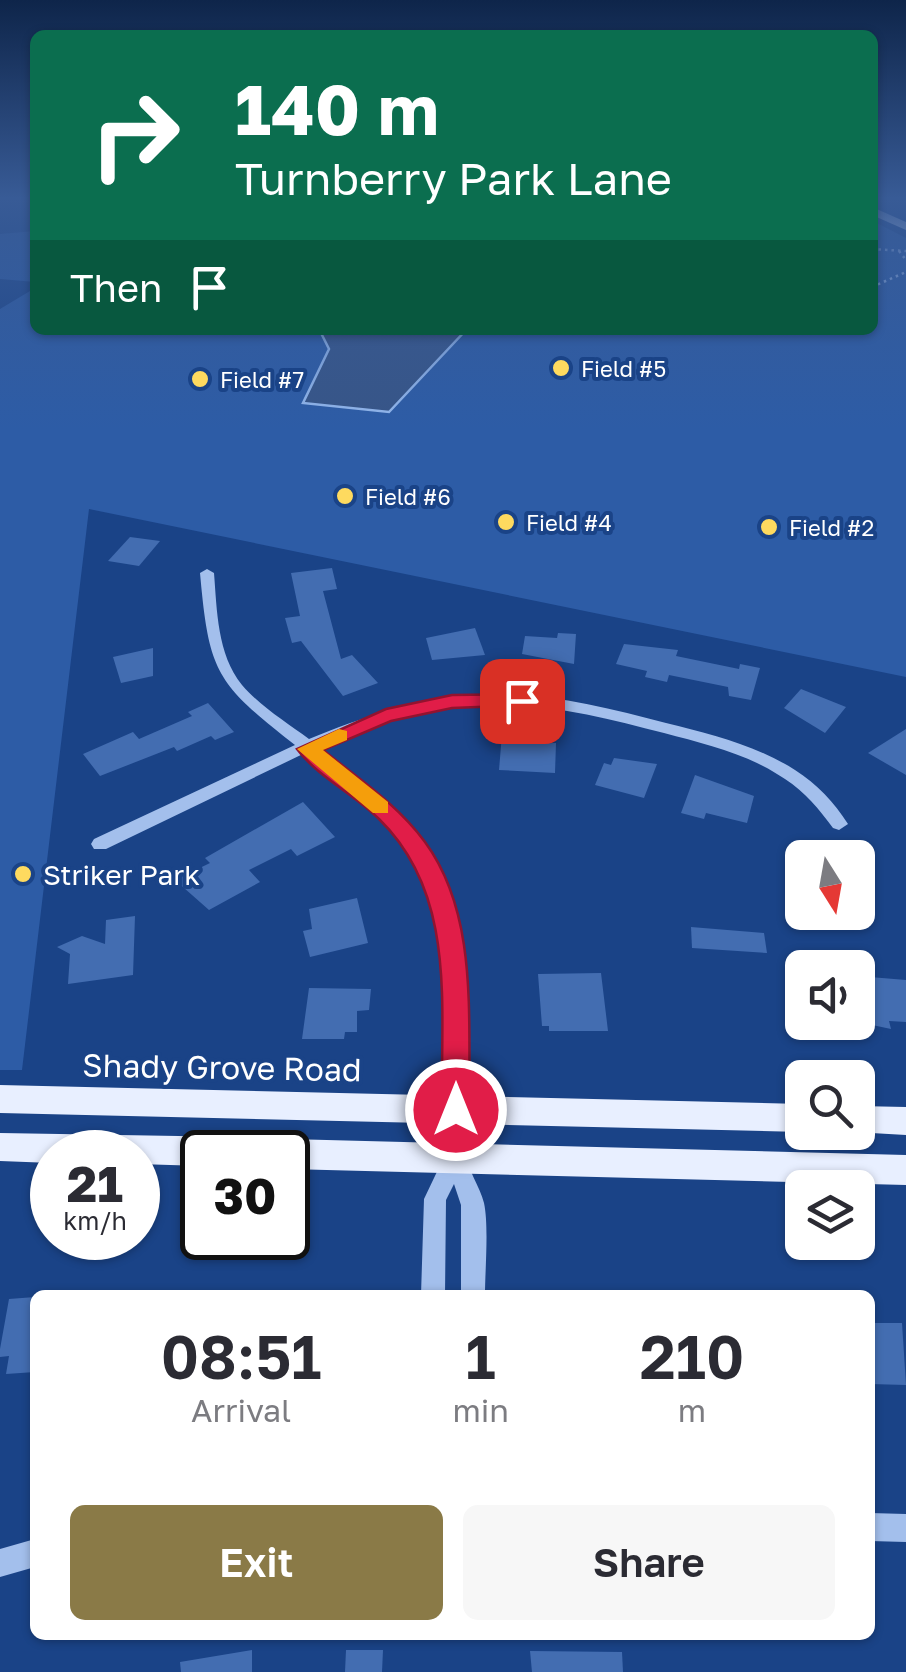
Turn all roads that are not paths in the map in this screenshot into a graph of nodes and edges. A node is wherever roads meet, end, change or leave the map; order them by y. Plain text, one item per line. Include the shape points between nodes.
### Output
1 (208, 573) dead end
2 (308, 749) junction
3 (840, 824) dead end
4 (100, 844) dead end
5 (0, 1099) edge
6 (456, 1110) junction
7 (785, 1118) edge
8 (875, 1120) edge
9 (906, 1121) edge
10 (0, 1147) edge
11 (180, 1151) edge
12 (310, 1155) edge
13 (456, 1158) junction
14 (906, 1170) edge
15 (433, 1290) edge
16 (473, 1290) edge
17 (875, 1527) edge
18 (906, 1528) edge
19 (30, 1555) edge
20 (0, 1563) edge

1 - 2 street via 214,641 234,684
2 - 3 street via 386,716 452,702 598,710 723,742 792,773 822,796
2 - 4 street
2 - 6 street via 387,813 438,885 453,953
5 - 6 main road, Shady Grove Road
6 - 7 main road, Shady Grove Road
6 - 13 street
8 - 9 main road
10 - 11 main road
12 - 13 main road
13 - 14 main road
13 - 15 street via 435,1199
13 - 16 street via 473,1204
17 - 18 street
19 - 20 street

